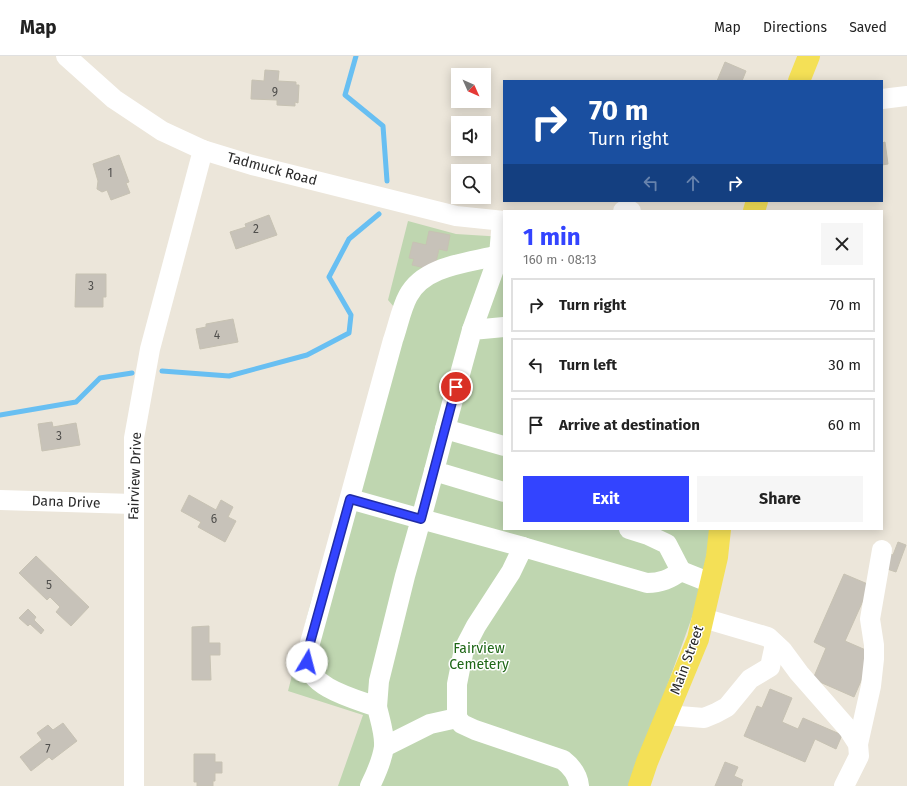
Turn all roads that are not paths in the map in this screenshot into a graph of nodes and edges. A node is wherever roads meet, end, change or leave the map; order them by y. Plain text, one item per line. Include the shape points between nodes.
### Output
1 (66, 56) edge
2 (809, 56) edge
3 (799, 80) edge
4 (907, 96) edge
5 (883, 99) edge
6 (203, 150) junction
7 (503, 221) edge
8 (501, 255) edge
9 (503, 327) edge
10 (472, 330) junction
11 (445, 429) junction
12 (503, 446) edge
13 (434, 471) junction
14 (503, 492) edge
15 (350, 499) junction
16 (0, 500) edge
17 (133, 504) junction
18 (421, 519) junction
19 (632, 530) edge
20 (720, 530) edge
21 (523, 547) junction
22 (882, 550) dead end
23 (680, 571) junction
24 (711, 582) junction
25 (703, 618) junction
26 (775, 644) junction
27 (377, 707) junction
28 (666, 715) junction
29 (457, 718) junction
30 (858, 744) junction
31 (384, 747) junction
32 (134, 786) edge
33 (370, 786) edge
34 (579, 786) edge
35 (639, 786) edge
36 (844, 786) edge

1 - 6 street, Tadmuck Road via 114,99 162,131
2 - 3 main road
4 - 5 street
6 - 7 street, Tadmuck Road via 252,165 456,216
6 - 17 street, Fairview Drive via 150,349 134,438
7 - 8 street
8 - 10 street
8 - 15 street via 439,270 424,278 408,296 393,340
9 - 10 street
10 - 11 street
11 - 12 street
11 - 13 street
13 - 14 street
13 - 18 street
15 - 18 street
15 - 27 street via 307,662 313,676 324,686
16 - 17 street, Dana Drive
17 - 32 street, Fairview Drive
18 - 21 street
18 - 27 street via 379,681
19 - 23 street via 667,544
20 - 24 main road, Main Street
21 - 23 street via 647,583 659,583 672,578
21 - 29 street via 511,572 464,649 457,684
22 - 30 street via 870,619 874,645 873,673
23 - 24 street
24 - 25 main road, Main Street
25 - 26 street via 768,637
25 - 28 main road, Main Street via 698,639
26 - 28 street via 770,667 750,679 727,707 704,718
26 - 30 street via 849,730
27 - 31 street
28 - 35 main road, Main Street
29 - 31 street via 430,724
29 - 34 street via 462,724 475,730 563,760 578,778
30 - 36 street via 859,756
31 - 33 street

